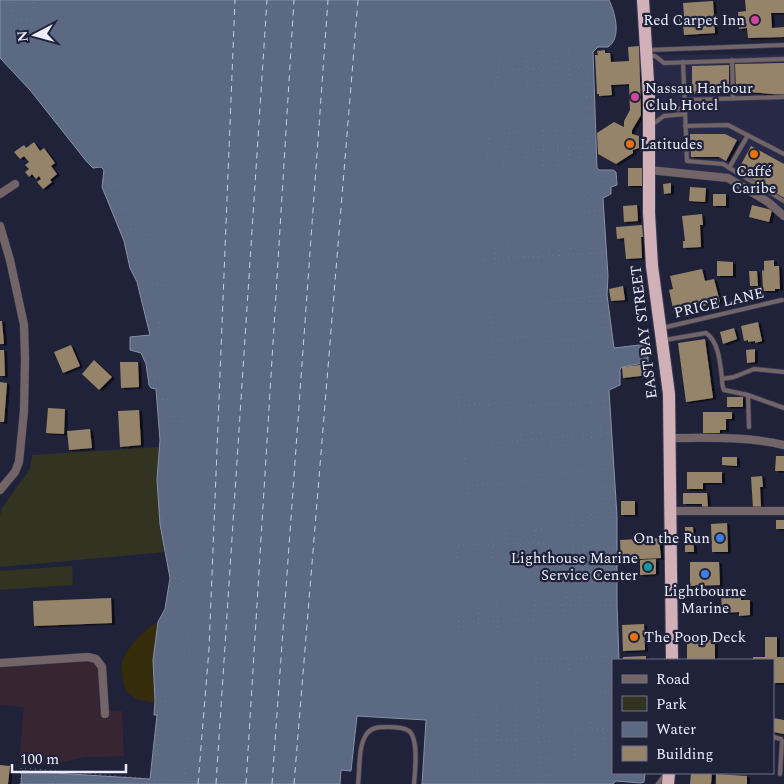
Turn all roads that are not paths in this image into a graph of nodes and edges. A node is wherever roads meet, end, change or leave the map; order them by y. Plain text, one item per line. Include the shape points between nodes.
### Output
1 (643, 0) edge
2 (784, 45) edge
3 (645, 53) junction
4 (784, 59) edge
5 (732, 60) junction
6 (683, 62) junction
7 (649, 97) junction
8 (784, 97) edge
9 (733, 98) junction
10 (684, 100) junction
11 (685, 109) junction
12 (685, 114) junction
13 (685, 126) junction
14 (648, 130) junction
15 (748, 135) junction
16 (784, 154) edge
17 (729, 168) junction
18 (649, 170) junction
19 (15, 184) dead end
20 (0, 194) edge
21 (784, 201) edge
22 (784, 216) edge
23 (0, 226) edge
24 (782, 300) dead end
25 (661, 334) junction
26 (784, 372) edge
27 (722, 379) junction
28 (748, 395) junction
29 (784, 408) edge
30 (749, 427) dead end
31 (669, 438) junction
32 (784, 445) edge
33 (0, 490) edge
34 (669, 511) junction
35 (784, 511) edge
36 (672, 659) edge
37 (0, 664) edge
38 (106, 714) dead end
39 (774, 737) edge
40 (666, 774) edge
41 (780, 774) dead end
42 (358, 784) edge
43 (414, 784) edge
44 (658, 784) edge

1 - 3 highway, EAST BAY STREET
2 - 3 lane
3 - 6 lane via 664,63
3 - 7 highway, EAST BAY STREET
4 - 5 lane
5 - 6 lane
5 - 9 lane
6 - 10 lane
7 - 11 lane via 663,108
7 - 14 highway, EAST BAY STREET
8 - 9 lane
9 - 10 lane
10 - 11 lane
11 - 12 lane
12 - 13 lane
12 - 14 lane via 664,116
13 - 15 lane via 728,125
13 - 17 lane via 687,161
14 - 18 highway, EAST BAY STREET
15 - 16 lane
15 - 17 lane
17 - 21 lane
18 - 22 street via 728,178 768,202
18 - 25 highway, EAST BAY STREET via 652,266
19 - 20 street
23 - 33 street via 24,325 25,360 19,462 16,472
24 - 25 lane, PRICE LANE
25 - 27 lane via 706,333 716,345
25 - 31 highway, EAST BAY STREET via 669,394
26 - 27 lane via 754,369
27 - 28 lane via 724,390
28 - 29 lane
28 - 30 lane
31 - 32 street via 739,438
31 - 34 highway, EAST BAY STREET
34 - 35 street
34 - 36 highway, EAST BAY STREET
37 - 38 street via 96,659 102,667
39 - 41 lane via 782,741
40 - 44 lane
42 - 43 lane via 362,744 370,730 379,727 399,728 409,731 413,737

